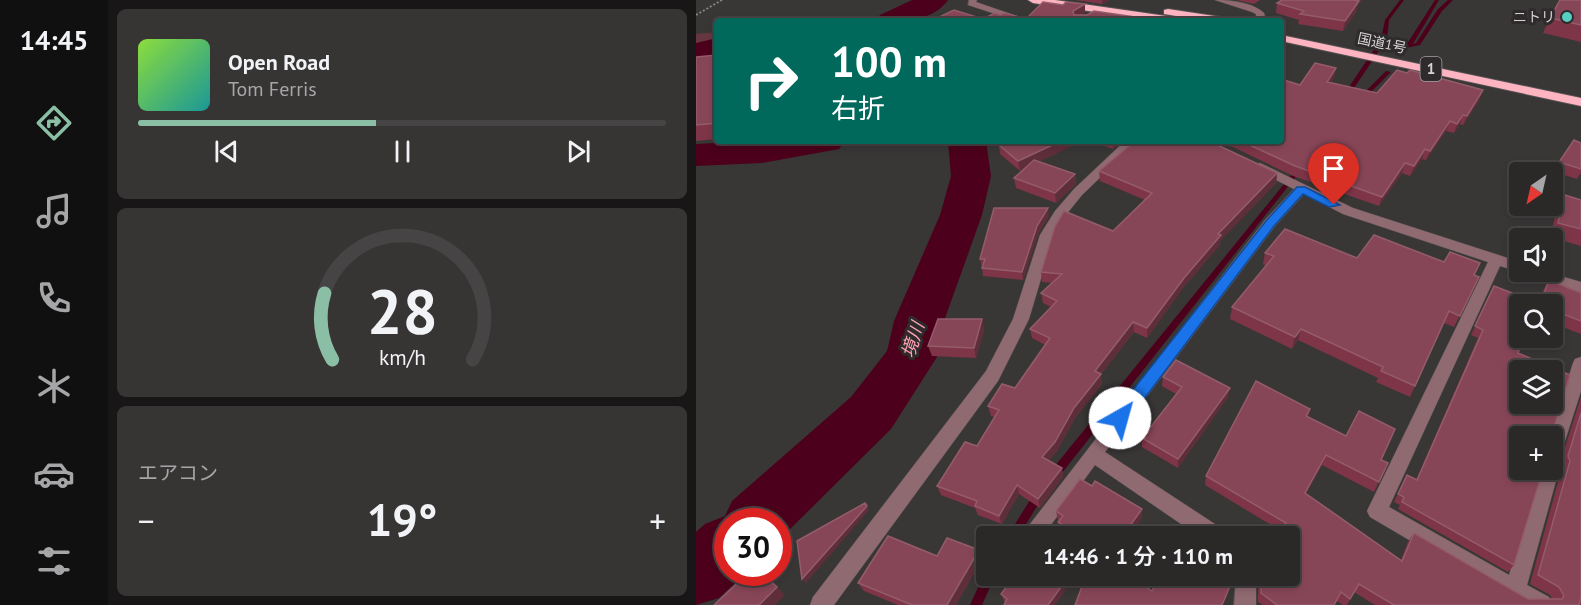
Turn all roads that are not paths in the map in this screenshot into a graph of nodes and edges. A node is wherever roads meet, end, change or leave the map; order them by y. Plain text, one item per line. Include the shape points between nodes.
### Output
1 (973, 0) edge
2 (1033, 0) edge
3 (1086, 0) edge
4 (1219, 0) edge
5 (1104, 9) junction
6 (1088, 17) edge
7 (1017, 18) edge
8 (1161, 18) edge
9 (1208, 18) edge
10 (1261, 18) edge
11 (1284, 31) edge
12 (1284, 39) edge
13 (1581, 90) edge
14 (1581, 102) edge
15 (1129, 144) edge
16 (1248, 162) edge
17 (1299, 188) junction
18 (1496, 260) junction
19 (1509, 264) edge
20 (1563, 281) edge
21 (1581, 287) edge
22 (1581, 363) edge
23 (1562, 426) edge
24 (1093, 454) junction
25 (1547, 480) edge
26 (1038, 526) edge
27 (1201, 526) edge
28 (1246, 586) edge
29 (1515, 590) junction
30 (821, 605) edge
31 (1245, 605) edge
32 (1542, 605) edge

1 - 7 street via 971,3
2 - 5 highway
3 - 9 highway
4 - 10 street via 1256,10
5 - 6 street
5 - 8 highway
11 - 13 highway, 国道1号 / 1
12 - 14 highway, 国道1号 / 1
15 - 30 street via 1060,214 1047,235 1021,319 992,376
16 - 17 street
17 - 18 street via 1348,211
17 - 24 street
18 - 19 street
18 - 29 street via 1377,511
20 - 21 street
22 - 23 street
24 - 26 street
24 - 27 street
25 - 29 street
28 - 31 street
29 - 32 street

